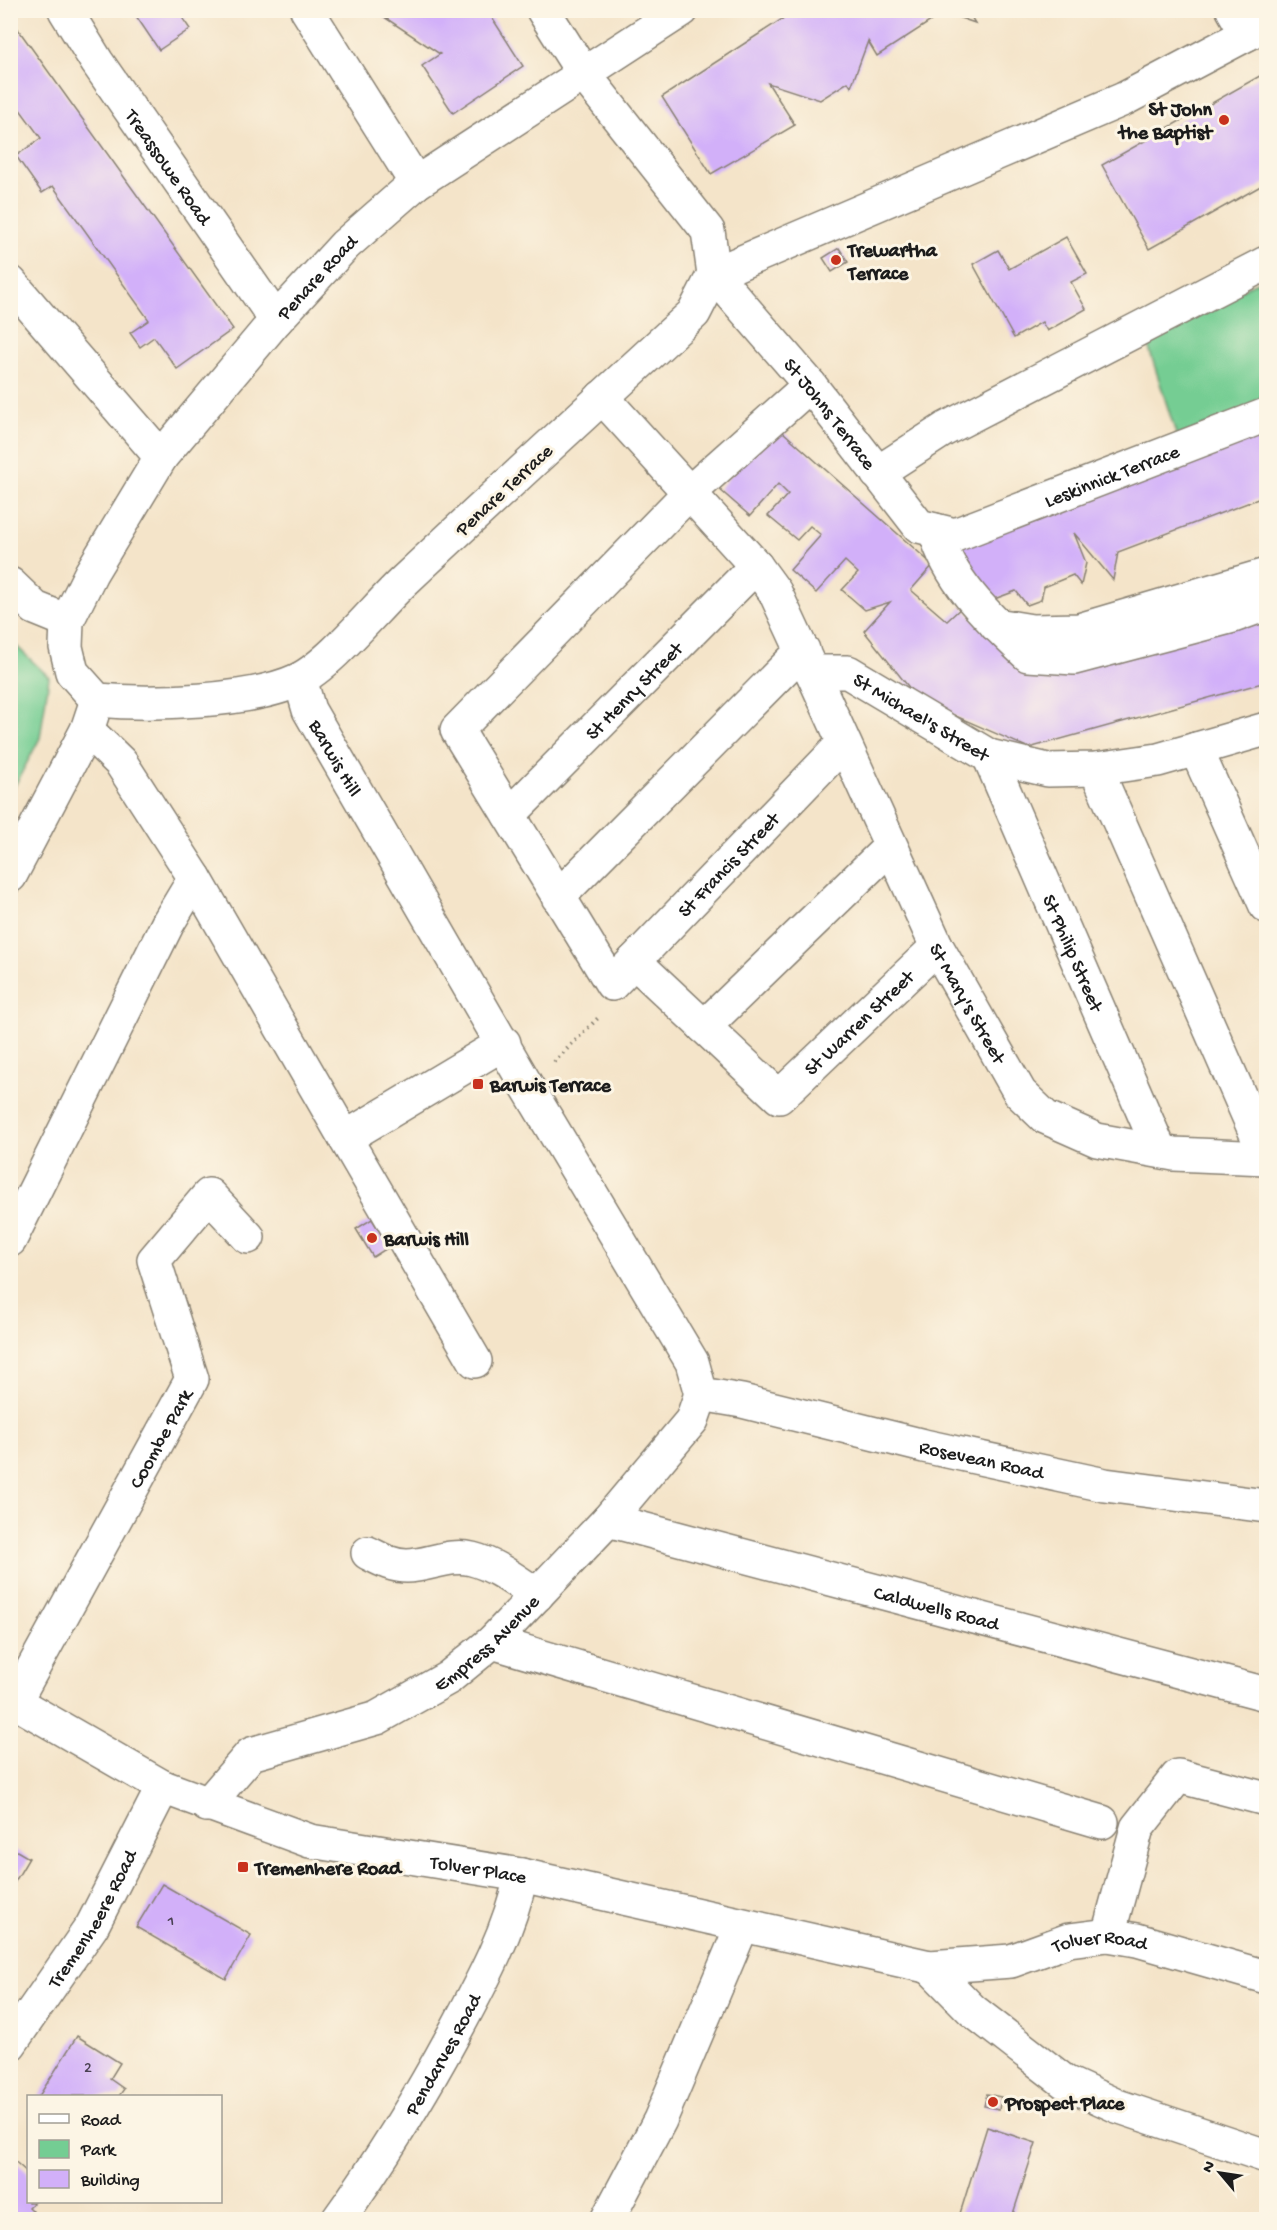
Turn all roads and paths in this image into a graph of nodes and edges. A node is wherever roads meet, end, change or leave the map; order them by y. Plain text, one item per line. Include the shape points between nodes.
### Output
1 (65, 10) edge
2 (307, 10) edge
3 (543, 10) edge
4 (682, 10) edge
5 (1249, 23) edge
6 (583, 73) junction
7 (416, 183) junction
8 (1266, 263) edge
9 (714, 274) junction
10 (10, 282) edge
11 (276, 320) junction
12 (810, 385) junction
13 (602, 397) junction
14 (1266, 415) edge
15 (161, 457) junction
16 (877, 473) junction
17 (689, 493) junction
18 (945, 532) junction
19 (756, 566) junction
20 (1266, 575) edge
21 (10, 584) edge
22 (1266, 604) edge
23 (996, 625) junction
24 (67, 634) junction
25 (808, 661) junction
26 (300, 679) junction
27 (92, 715) junction
28 (1266, 729) edge
29 (843, 744) junction
30 (1197, 749) junction
31 (988, 756) junction
32 (1096, 769) junction
33 (509, 815) junction
34 (890, 847) junction
35 (10, 876) edge
36 (195, 878) junction
37 (558, 897) junction
38 (1266, 906) edge
39 (937, 947) junction
40 (634, 961) junction
41 (612, 984) junction
42 (704, 1027) junction
43 (504, 1043) junction
44 (528, 1088) junction
45 (345, 1138) junction
46 (1160, 1151) junction
47 (1266, 1157) edge
48 (248, 1237) dead end
49 (10, 1240) edge
50 (476, 1361) dead end
51 (701, 1394) junction
52 (1266, 1506) edge
53 (608, 1520) junction
54 (368, 1553) dead end
55 (537, 1594) junction
56 (492, 1642) junction
57 (1266, 1694) edge
58 (13, 1700) edge
59 (163, 1787) junction
60 (1266, 1799) edge
61 (207, 1805) junction
62 (1102, 1822) dead end
63 (521, 1875) junction
64 (742, 1926) junction
65 (1108, 1935) junction
66 (930, 1967) junction
67 (1266, 1977) edge
68 (10, 2044) edge
69 (1266, 2156) edge
70 (338, 2220) edge
71 (607, 2220) edge

1 - 11 street, Treassowe Road
2 - 7 street
3 - 6 street
4 - 6 street, Penare Road
5 - 9 street via 1124,99
6 - 7 street, Penare Road
6 - 9 street via 708,231
7 - 11 street, Penare Road via 345,245
8 - 16 street via 945,429
9 - 12 street, St Johns Terrace
9 - 13 street, Penare Terrace via 694,313
10 - 15 street
11 - 15 street, Penare Road
12 - 16 street, St Johns Terrace
12 - 17 street
13 - 17 street
13 - 26 street, Penare Terrace via 322,663
14 - 18 street, Leskinnick Terrace
15 - 24 street, Penare Road via 91,573
16 - 18 street, St Johns Terrace via 919,526
17 - 19 street
17 - 33 street via 457,730
18 - 23 street via 941,553 974,602
19 - 25 street via 775,592
19 - 33 street, St Henry Street
20 - 23 street via 1079,630 1032,631
21 - 24 street
22 - 23 street via 1074,658 1028,655
24 - 27 street via 72,672
25 - 29 street, St Mary's Street
25 - 31 street, St Michael's Street via 848,672
25 - 37 street
26 - 27 street, Penare Terrace via 262,694 131,703
26 - 43 street, Barwis Hill via 309,710
27 - 35 street
27 - 36 street
28 - 30 street, St Michael's Street
29 - 34 street, St Mary's Street
29 - 40 street, St Francis Street
30 - 32 street, St Michael's Street via 1158,760
30 - 38 street
31 - 32 street, St Michael's Street via 1048,770
31 - 46 street, St Philip Street
32 - 47 street
33 - 37 street
34 - 39 street, St Mary's Street
34 - 42 street
36 - 45 street
36 - 49 street via 168,923
37 - 41 street
39 - 42 street, St Warren Street via 779,1097
39 - 46 street, St Mary's Street via 1020,1093 1045,1117 1097,1140
40 - 41 street, St Francis Street
40 - 42 street
41 - 44 path via 610,1006
43 - 44 street, Barwis Hill
43 - 45 street
44 - 51 street, Barwis Hill via 692,1362
45 - 50 street
46 - 47 street, St Mary's Street
48 - 58 street, Coombe Park via 209,1195 154,1260 192,1379
51 - 52 street, Rosevean Road via 1105,1485
51 - 53 street, Empress Avenue via 692,1420
53 - 55 street, Empress Avenue
53 - 57 street, Caldwells Road
54 - 55 street via 393,1565 408,1566 470,1558 498,1569
55 - 56 street, Empress Avenue
56 - 61 street, Empress Avenue via 448,1678 377,1718 251,1754
56 - 62 street
58 - 59 street, Tolver Place
59 - 61 street, Tolver Place
59 - 68 street, Tremenheere Road via 92,1926
60 - 65 street via 1178,1776 1137,1828
61 - 63 street, Tolver Place via 310,1842
63 - 64 street, Tolver Place
63 - 70 street, Pendarves Road via 514,1910 474,1997 422,2093
64 - 66 street, Tolver Place
64 - 71 street via 660,2120
65 - 66 street, Tolver Road via 1069,1940 1011,1961
65 - 67 street, Tolver Road
66 - 69 street via 972,2010 1065,2082 1117,2106

